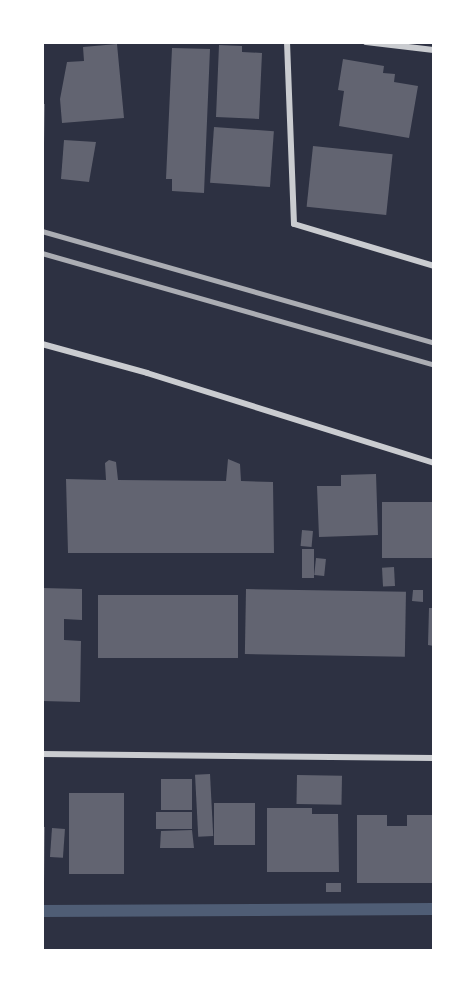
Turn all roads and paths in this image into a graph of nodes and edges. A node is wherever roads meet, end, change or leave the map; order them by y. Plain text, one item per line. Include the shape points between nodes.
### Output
1 (287, 42) edge
2 (366, 42) edge
3 (434, 50) edge
4 (434, 266) edge
5 (42, 344) edge
6 (434, 464) edge
7 (42, 754) edge
8 (434, 758) edge

1 - 4 street via 294,224
2 - 3 street
5 - 6 street via 147,373
7 - 8 street

